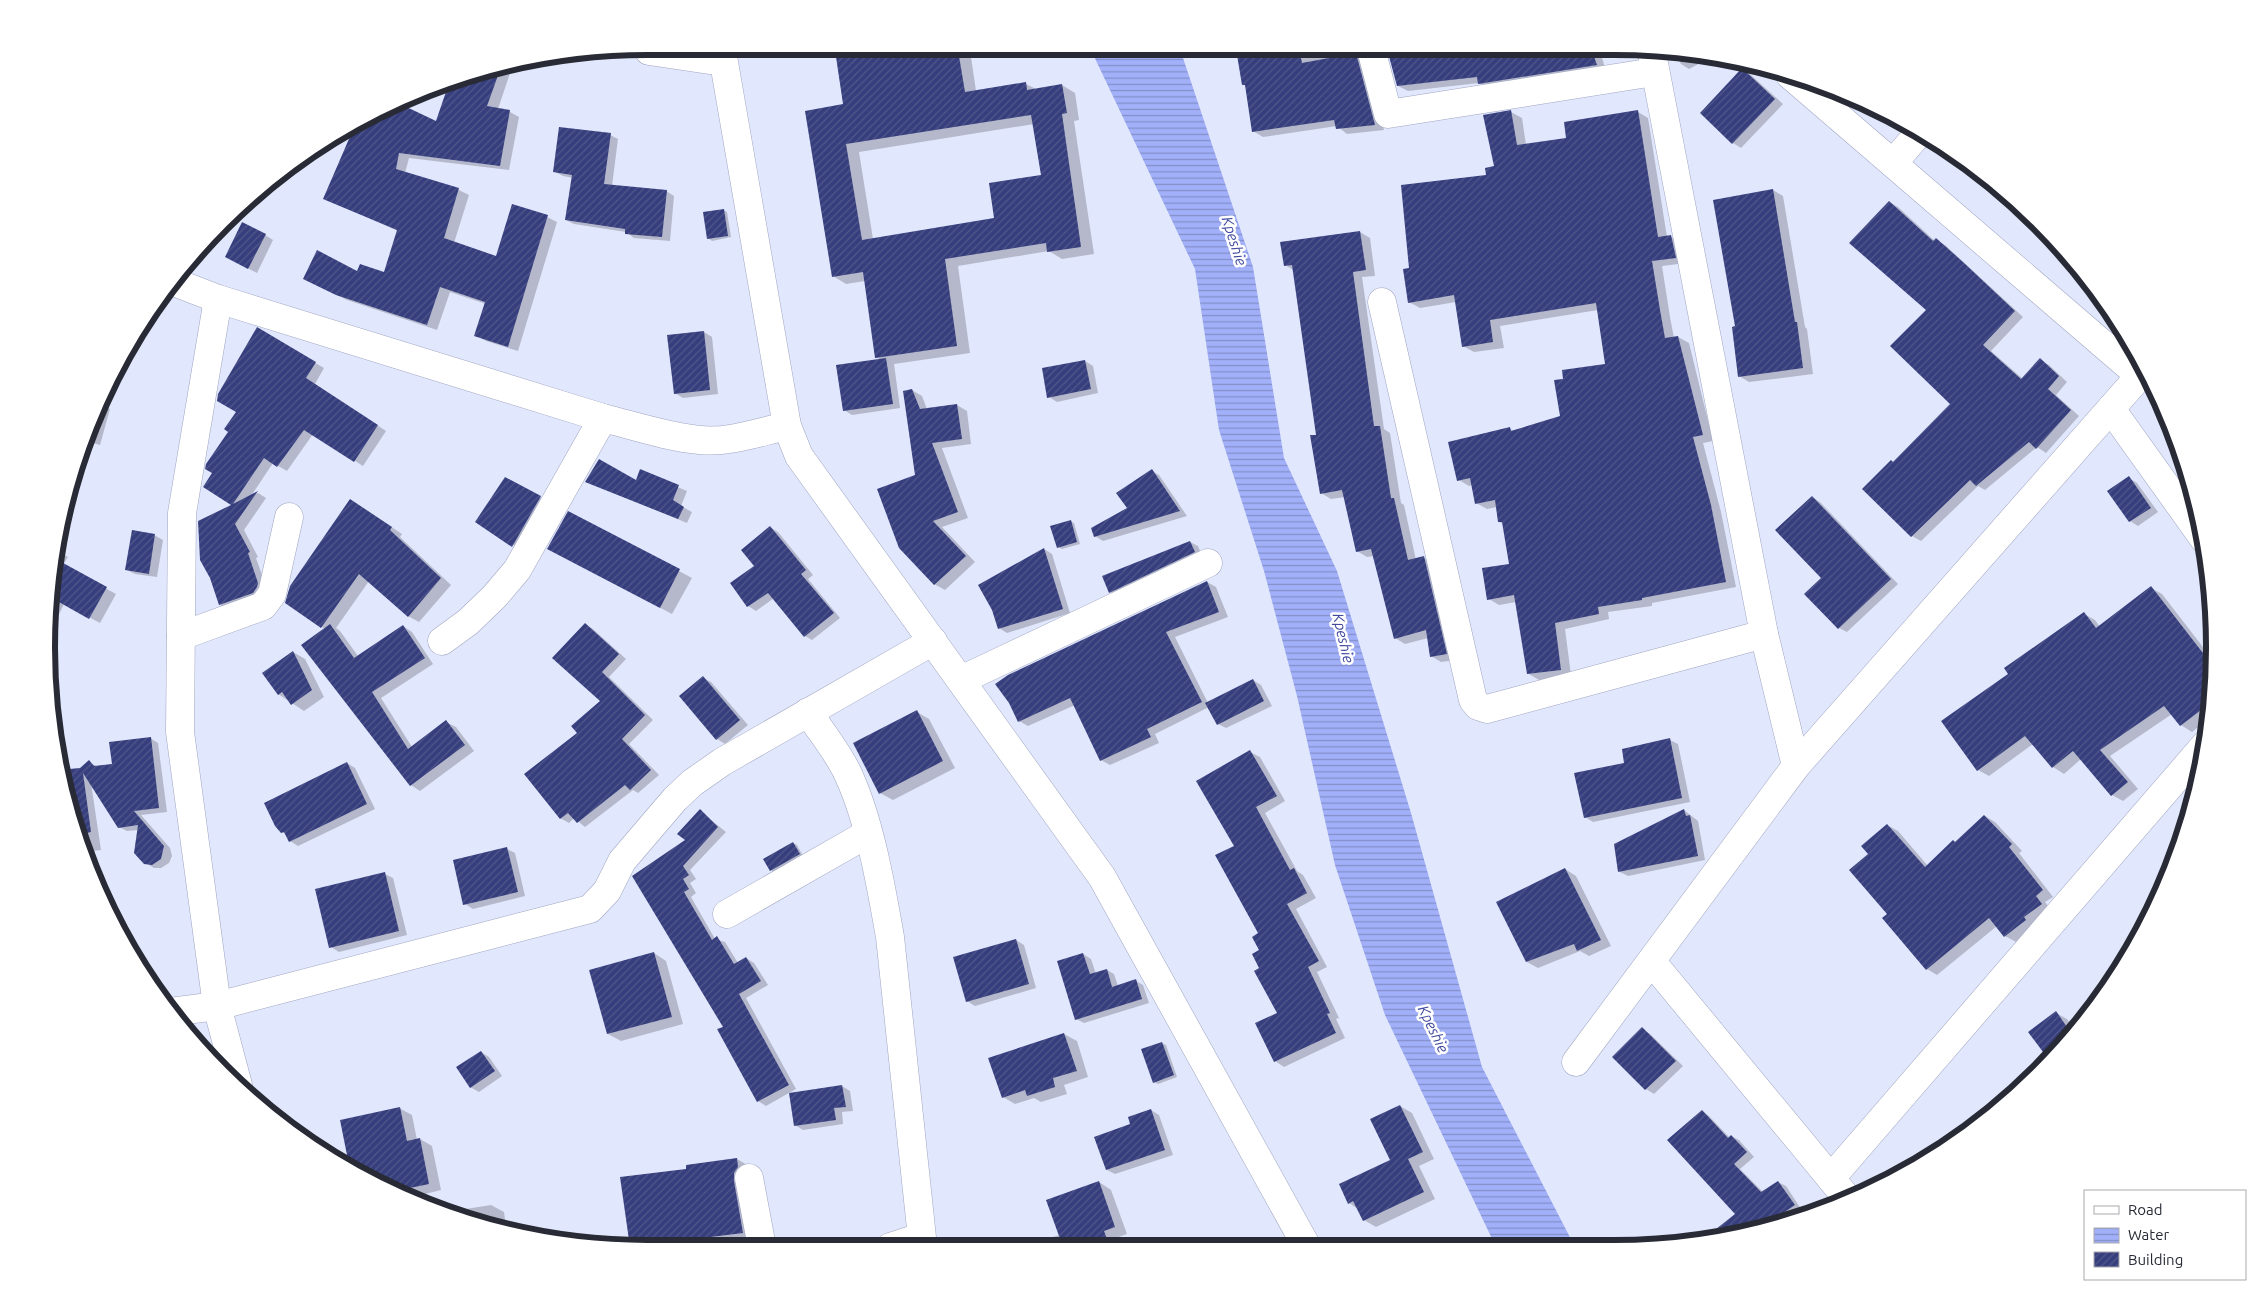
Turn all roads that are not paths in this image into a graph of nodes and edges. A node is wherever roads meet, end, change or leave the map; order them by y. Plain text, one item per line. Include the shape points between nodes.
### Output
1 (698, 55) edge
2 (1373, 55) edge
3 (722, 57) edge
4 (1652, 60) edge
5 (1802, 85) edge
6 (1916, 138) edge
7 (1892, 163) junction
8 (179, 284) edge
9 (218, 299) junction
10 (1382, 302) dead end
11 (2137, 370) edge
12 (2140, 376) edge
13 (2111, 409) junction
14 (603, 418) junction
15 (787, 426) junction
16 (289, 517) dead end
17 (2193, 524) edge
18 (1208, 563) dead end
19 (1764, 634) junction
20 (181, 636) junction
21 (933, 640) junction
22 (442, 641) dead end
23 (961, 680) junction
24 (808, 712) junction
25 (2196, 756) edge
26 (1796, 766) junction
27 (867, 834) junction
28 (727, 914) dead end
29 (1652, 962) junction
30 (217, 1006) junction
31 (179, 1011) edge
32 (1576, 1062) dead end
33 (234, 1071) edge
34 (749, 1178) dead end
35 (1840, 1194) edge
36 (761, 1240) edge
37 (922, 1240) edge
38 (1302, 1240) edge

1 - 3 street
2 - 4 street via 1388,114
3 - 15 street
4 - 19 street
5 - 7 street
6 - 7 street
7 - 11 street
8 - 9 street
9 - 14 street
9 - 20 street via 182,513
10 - 19 street via 1473,700 1478,706 1487,709
12 - 13 street
13 - 17 street
13 - 26 street
14 - 15 street via 701,440 733,438
14 - 22 street via 517,570 468,622
15 - 21 street via 799,456
16 - 20 street via 272,594 263,606
18 - 23 street
19 - 26 street
20 - 30 street via 180,732
21 - 23 street
21 - 24 street
23 - 38 street via 1102,877
24 - 27 street via 847,772
24 - 30 street via 692,783 622,861 607,891 590,909
25 - 35 street
26 - 29 street
27 - 28 street
27 - 37 street via 890,938
29 - 32 street
29 - 35 street
30 - 31 street
30 - 33 street
34 - 36 street

